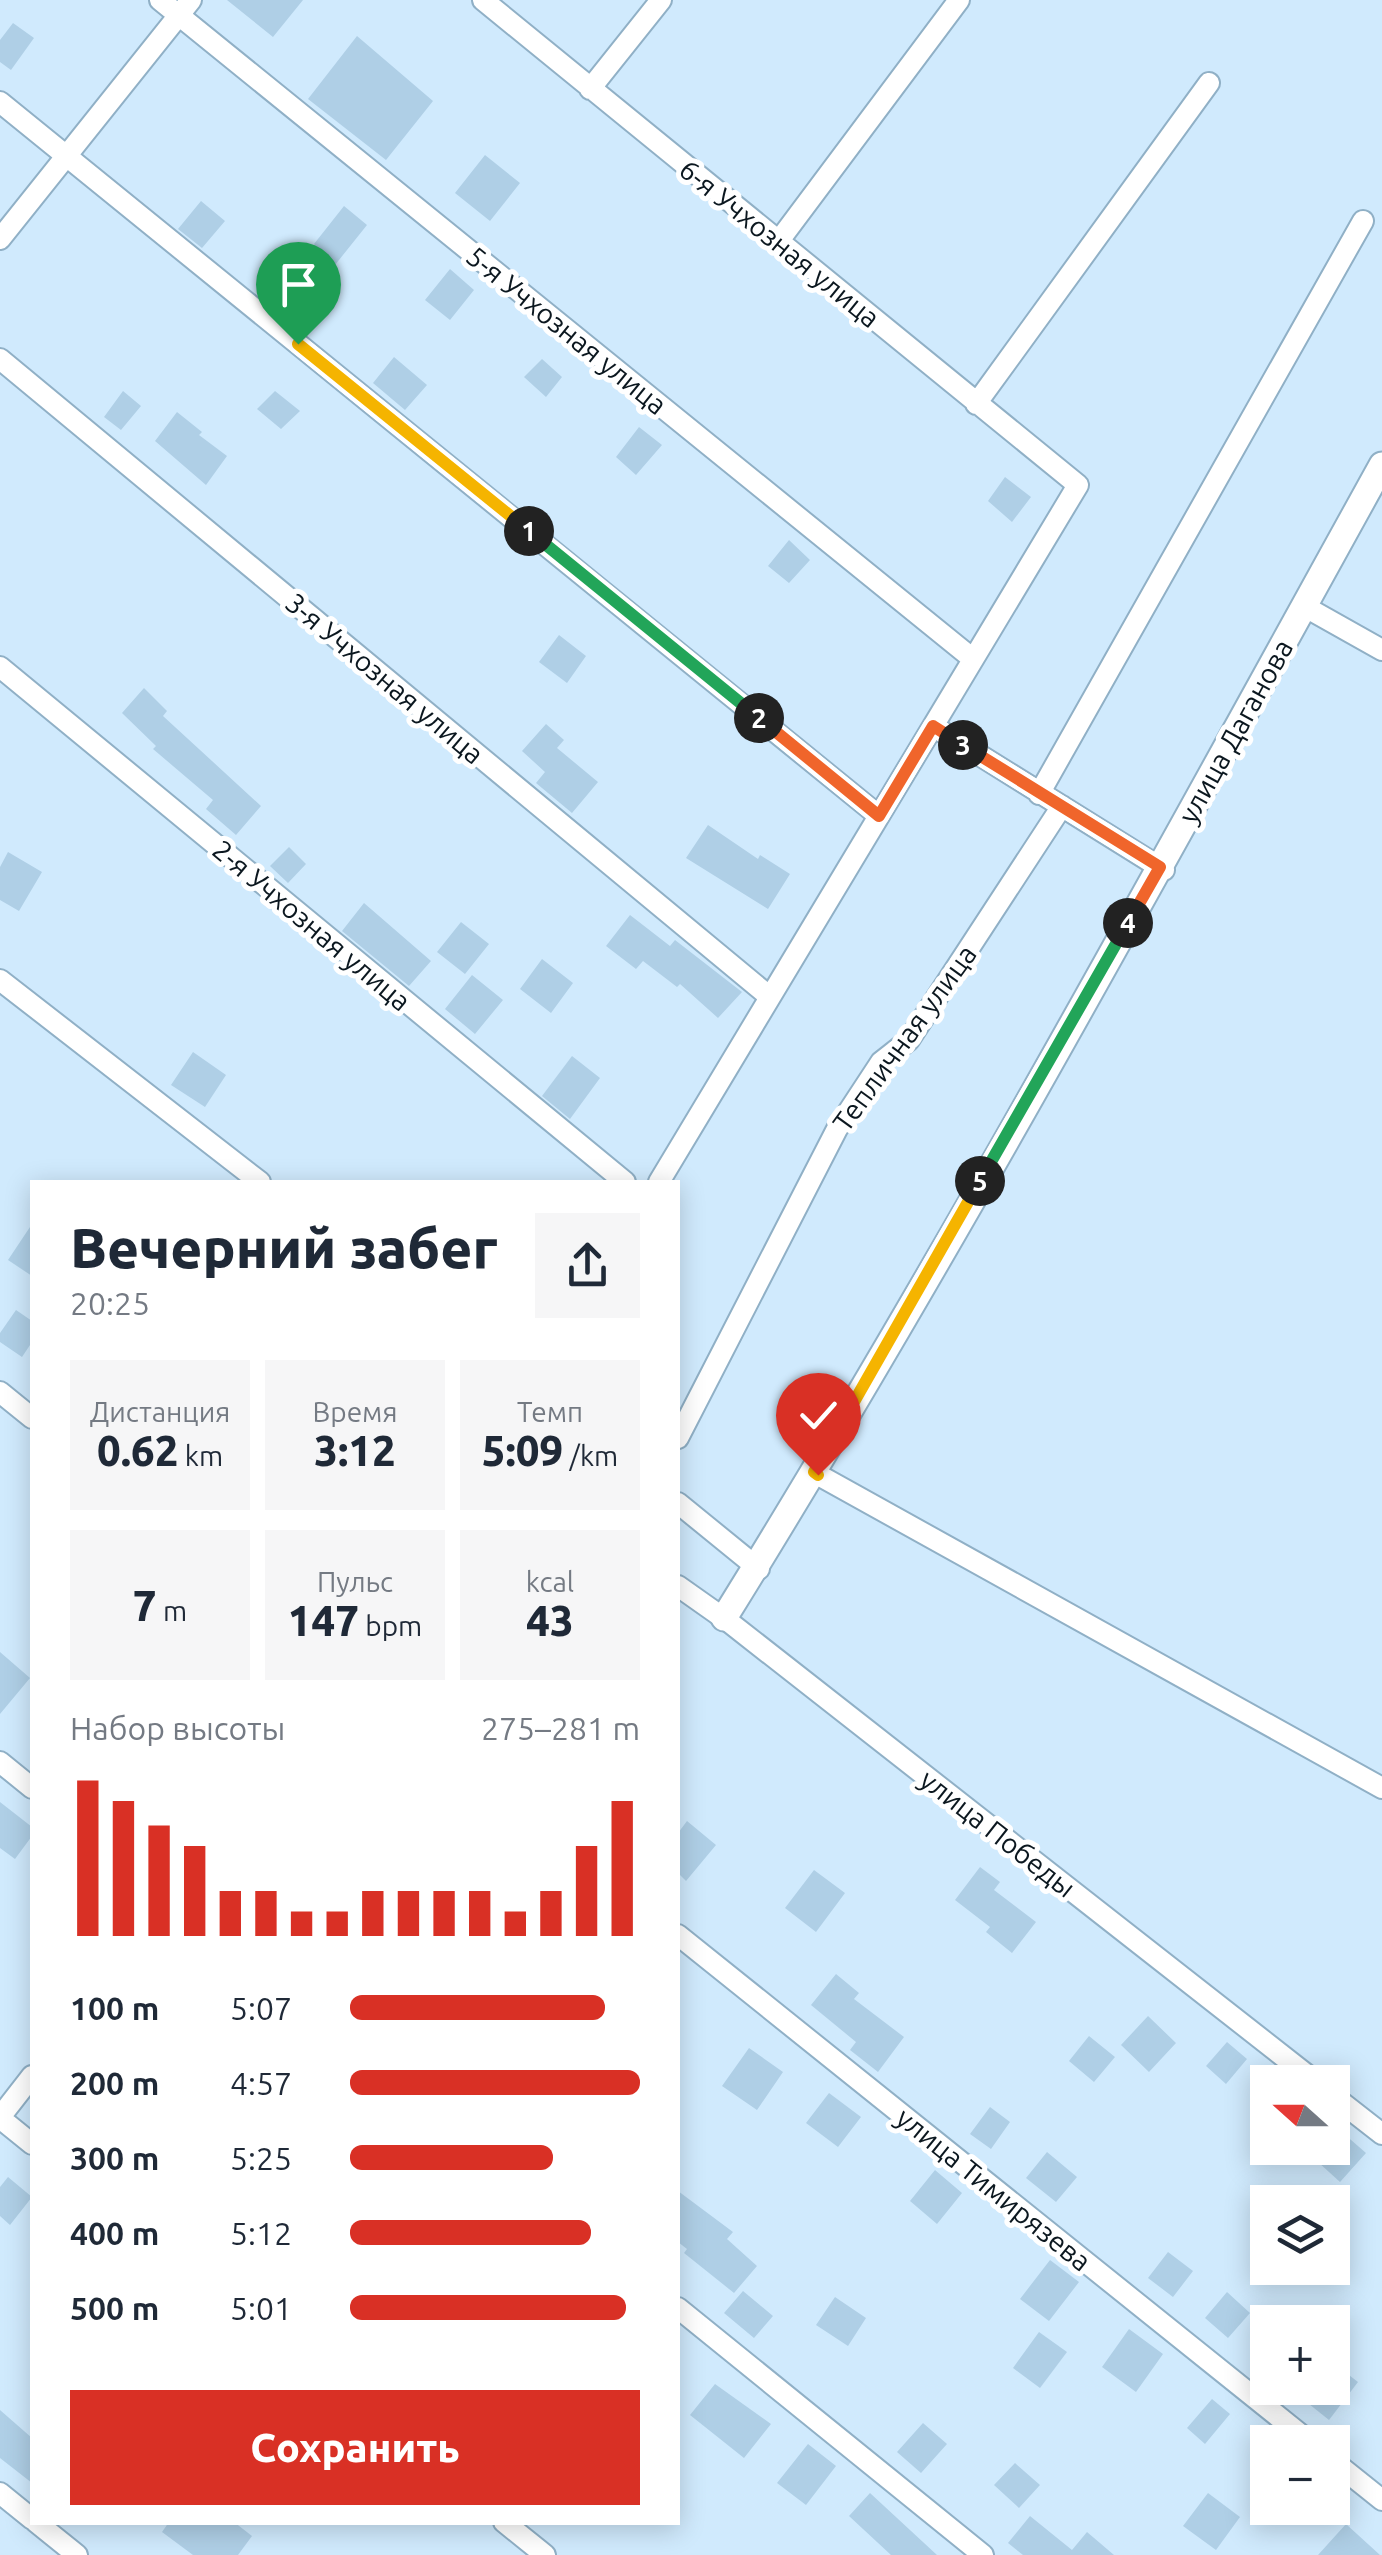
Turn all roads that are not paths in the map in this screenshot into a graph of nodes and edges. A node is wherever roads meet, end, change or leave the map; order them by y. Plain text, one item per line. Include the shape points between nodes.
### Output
1 (160, 0) edge
2 (483, 0) edge
3 (661, 0) edge
4 (959, 0) edge
5 (185, 8) edge
6 (1209, 83) dead end
7 (590, 89) junction
8 (0, 102) edge
9 (66, 155) junction
10 (1363, 221) dead end
11 (0, 239) edge
12 (778, 242) junction
13 (0, 359) edge
14 (976, 404) junction
15 (1382, 465) edge
16 (1382, 476) edge
17 (1308, 609) junction
18 (1382, 650) edge
19 (974, 658) junction
20 (0, 667) edge
21 (933, 726) junction
22 (1038, 794) junction
23 (1062, 806) junction
24 (879, 816) junction
25 (1162, 868) junction
26 (0, 980) edge
27 (770, 997) junction
28 (257, 1180) edge
29 (623, 1180) edge
30 (660, 1180) edge
31 (0, 1392) edge
32 (30, 1416) edge
33 (680, 1434) edge
34 (816, 1474) junction
35 (680, 1505) edge
36 (758, 1568) junction
37 (680, 1587) edge
38 (726, 1620) junction
39 (0, 1762) edge
40 (30, 1786) edge
41 (1382, 1788) edge
42 (680, 1938) edge
43 (1294, 2065) edge
44 (30, 2079) edge
45 (1350, 2109) edge
46 (0, 2118) edge
47 (1382, 2134) edge
48 (30, 2142) edge
49 (680, 2310) edge
50 (1289, 2425) edge
51 (1350, 2474) edge
52 (0, 2493) edge
53 (1382, 2500) edge
54 (30, 2518) edge
55 (39, 2525) edge
56 (508, 2525) edge
57 (77, 2555) edge
58 (545, 2555) edge
59 (983, 2555) edge

1 - 5 street, 5-я Учхозная улица
2 - 7 street, 6-я Учхозная улица
3 - 7 street
4 - 12 street
5 - 9 street
5 - 19 street, 5-я Учхозная улица
6 - 14 street
7 - 12 street, 6-я Учхозная улица
8 - 9 street
9 - 11 street
9 - 24 street
10 - 22 street
12 - 14 street, 6-я Учхозная улица
13 - 27 street, 3-я Учхозная улица
14 - 19 street, 6-я Учхозная улица via 1078,485
15 - 25 main road, улица Даганова
16 - 17 main road, улица Даганова
17 - 18 street
17 - 25 main road, улица Даганова
19 - 21 street
20 - 29 street, 2-я Учхозная улица
21 - 22 street
21 - 24 street
22 - 23 street
23 - 25 street
23 - 33 street, Тепличная улица via 910,1040 880,1062 837,1129
24 - 27 street
25 - 34 main road, улица Даганова
26 - 28 street
27 - 30 street
31 - 32 street
34 - 36 main road, улица Даганова
34 - 41 street
35 - 36 street
36 - 38 main road, улица Даганова
37 - 38 street, улица Победы
38 - 43 street, улица Победы
39 - 40 street
42 - 50 street, улица Тимирязева
44 - 46 street
45 - 47 street
46 - 48 street
49 - 59 street
51 - 53 street
52 - 54 street
55 - 57 street
56 - 58 street

